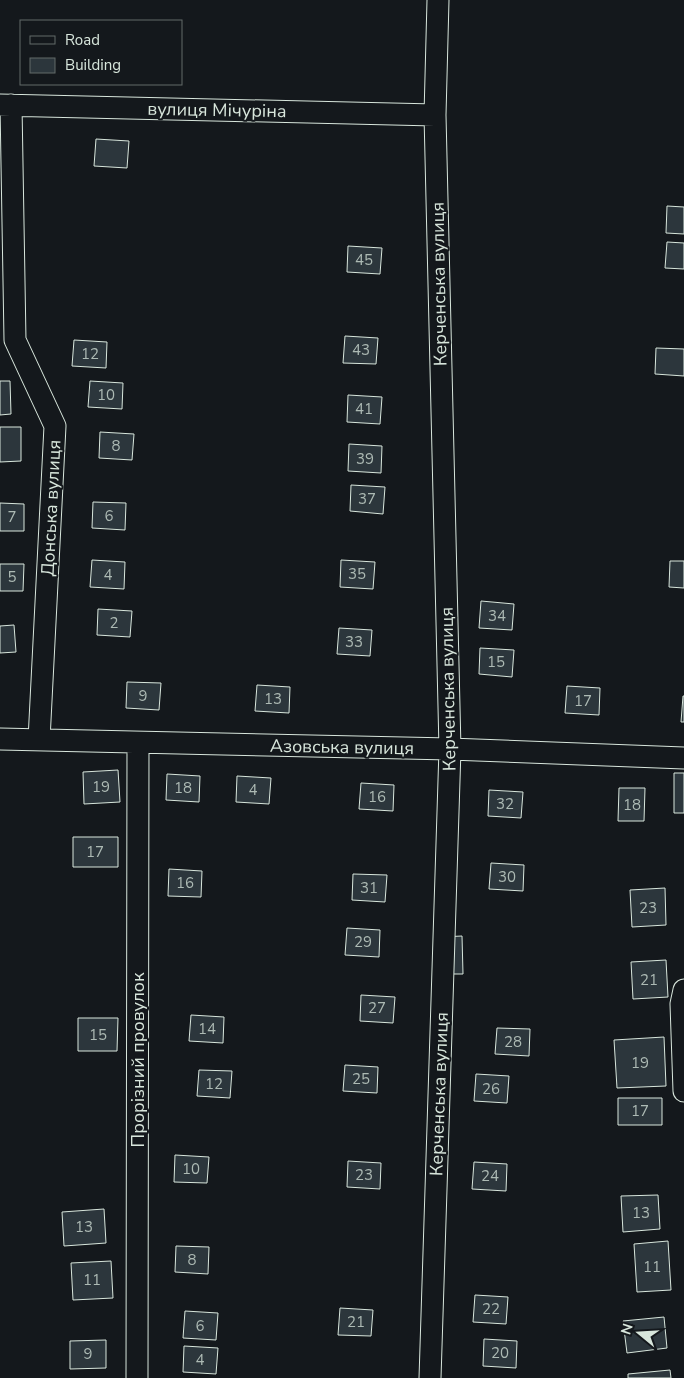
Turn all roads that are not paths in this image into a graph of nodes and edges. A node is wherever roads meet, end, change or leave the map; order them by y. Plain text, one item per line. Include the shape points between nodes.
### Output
1 (438, 0) edge
2 (6, 105) edge
3 (435, 115) junction
4 (0, 740) edge
5 (39, 740) junction
6 (138, 743) junction
7 (450, 748) junction
8 (684, 758) edge
9 (684, 990) edge
10 (684, 1091) edge
11 (137, 1378) edge
12 (430, 1378) edge

1 - 3 street, Керченська вулиця
2 - 3 street, вулиця Мічуріна
2 - 5 street, Донська вулиця via 15,340 55,426
3 - 7 street, Керченська вулиця
4 - 5 street, Азовська вулиця
5 - 6 street, Азовська вулиця
6 - 7 street, Азовська вулиця
6 - 11 street, Прорізний провулок
7 - 8 street, Азовська вулиця
7 - 12 street, Керченська вулиця
9 - 10 street via 681,1004

